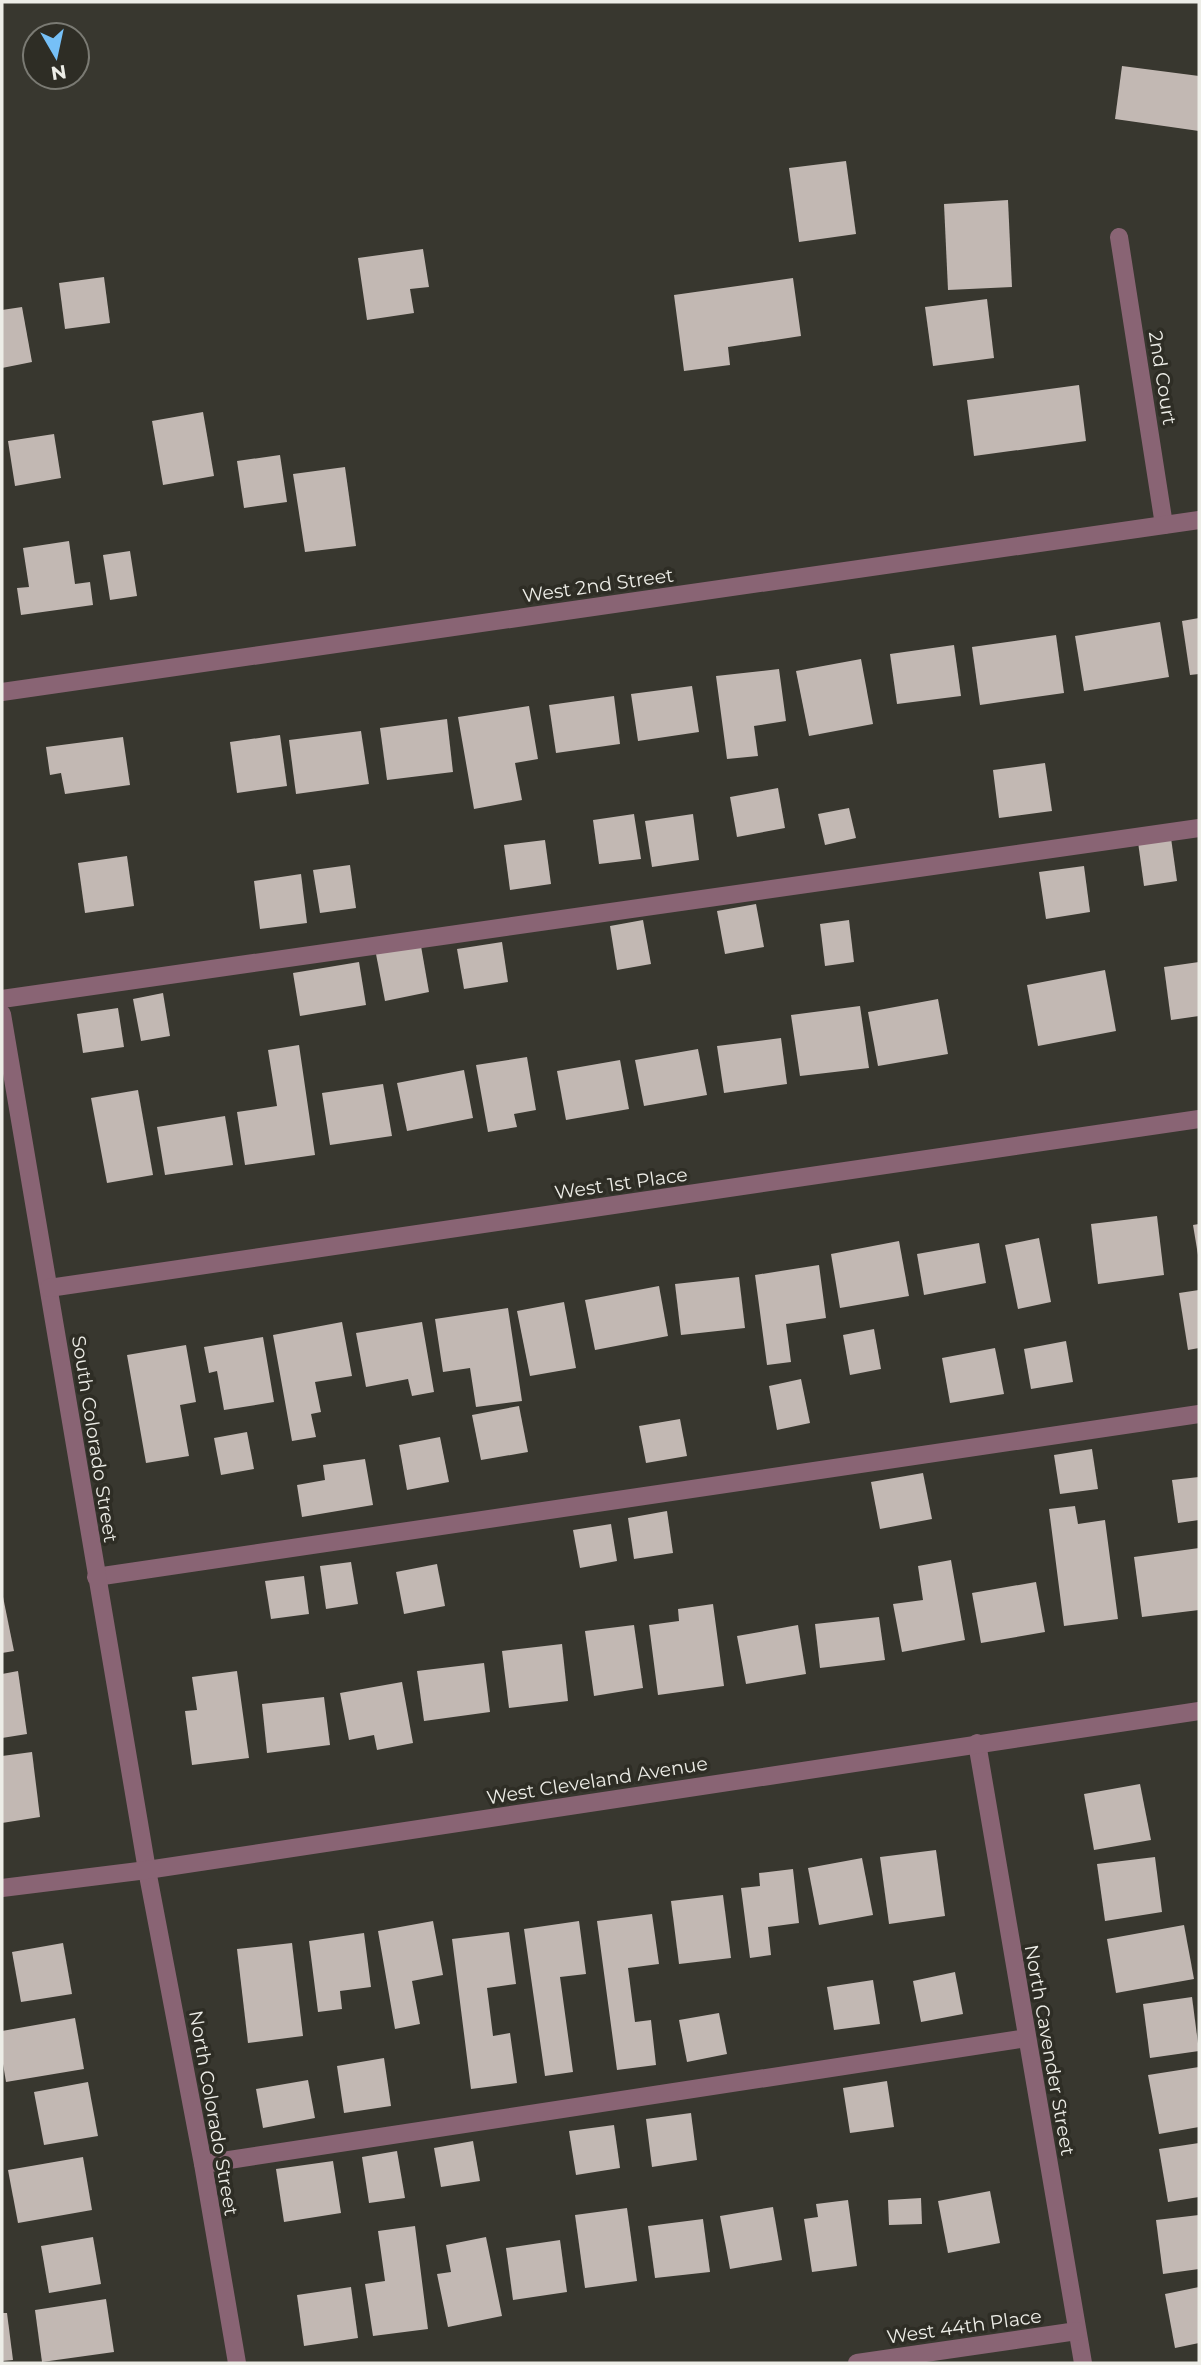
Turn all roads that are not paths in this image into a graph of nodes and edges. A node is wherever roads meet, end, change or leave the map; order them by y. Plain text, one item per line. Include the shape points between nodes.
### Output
1 (1119, 237) dead end
2 (1199, 520) edge
3 (1164, 525) junction
4 (2, 692) edge
5 (1199, 828) edge
6 (2, 999) edge
7 (2, 1014) edge
8 (1199, 1119) edge
9 (49, 1288) junction
10 (1199, 1414) edge
11 (96, 1577) junction
12 (1199, 1711) edge
13 (976, 1743) junction
14 (147, 1870) junction
15 (2, 1888) edge
16 (1027, 2038) junction
17 (203, 2164) junction
18 (1077, 2330) junction
19 (237, 2363) edge
20 (857, 2363) edge
21 (1083, 2363) edge

1 - 3 street, 2nd Court
2 - 3 street, West 2nd Street
3 - 4 street, West 2nd Street
5 - 6 street
7 - 9 street, South Colorado Street
8 - 9 street, West 1st Place
9 - 11 street, South Colorado Street
10 - 11 street
11 - 14 street, South Colorado Street
12 - 13 street, West Cleveland Avenue
13 - 14 street, West Cleveland Avenue
13 - 16 street, North Cavender Street
14 - 15 street, West Cleveland Avenue
14 - 17 street, North Colorado Street
16 - 17 street
16 - 18 street, North Cavender Street
17 - 19 street, North Colorado Street
18 - 20 street, West 44th Place
18 - 21 street, North Cavender Street

